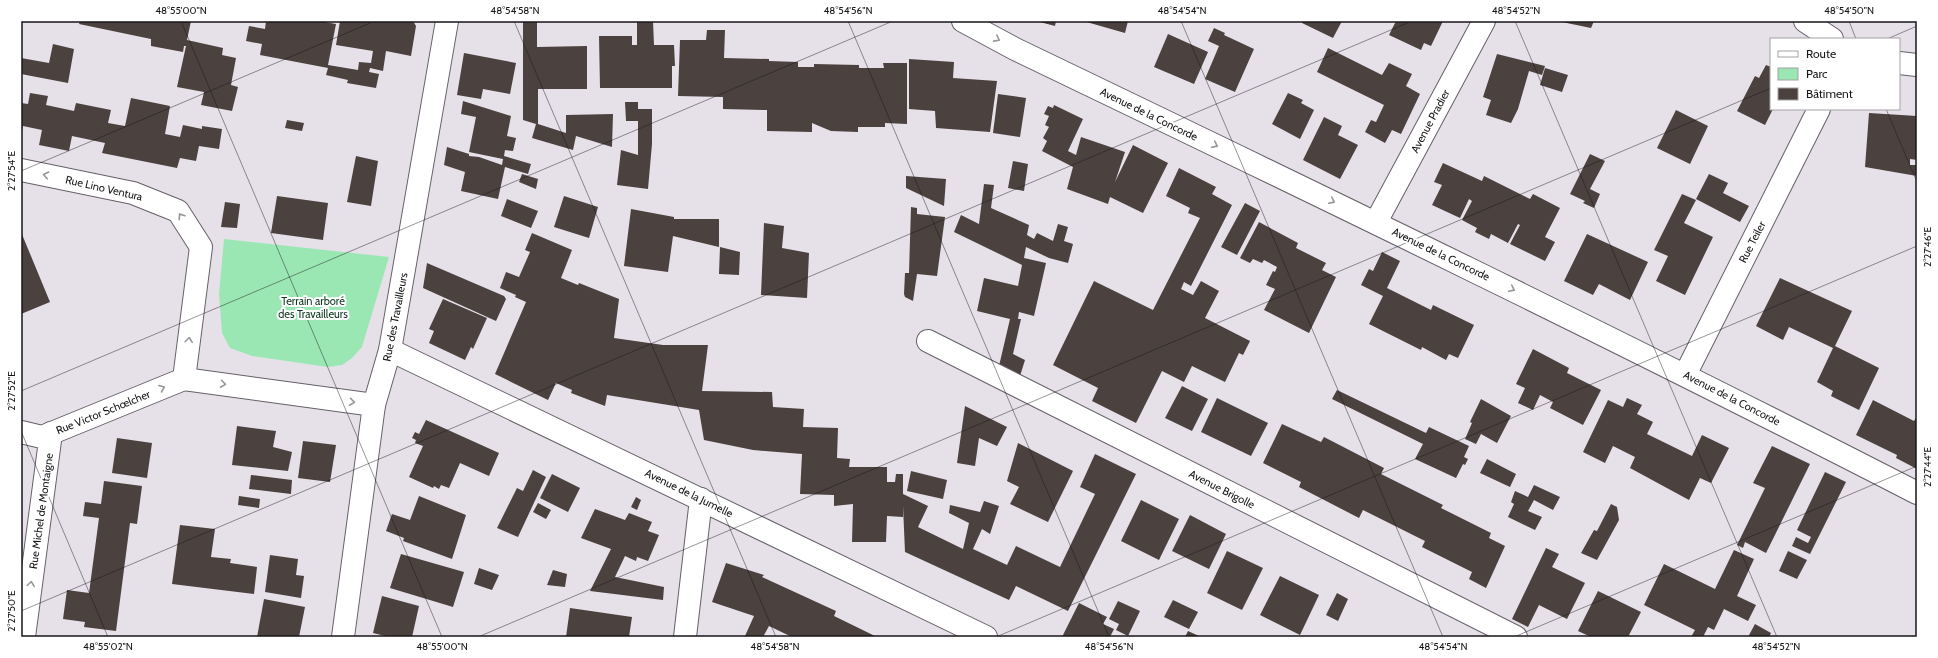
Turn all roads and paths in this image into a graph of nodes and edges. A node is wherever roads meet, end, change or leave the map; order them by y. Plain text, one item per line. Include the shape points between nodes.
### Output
1 (447, 21) edge
2 (963, 21) edge
3 (1484, 21) edge
4 (1805, 21) edge
5 (1830, 38) edge
6 (1900, 63) edge
7 (1917, 65) edge
8 (1818, 110) edge
9 (21, 170) edge
10 (1376, 222) junction
11 (928, 341) dead end
12 (390, 350) junction
13 (1685, 375) junction
14 (184, 379) junction
15 (374, 405) junction
16 (21, 432) edge
17 (51, 433) junction
18 (1917, 493) edge
19 (701, 498) junction
20 (24, 637) edge
21 (344, 637) edge
22 (685, 637) edge
23 (986, 637) edge
24 (1516, 637) edge

1 - 12 street, Rue des Travailleurs
2 -> 10 street, Avenue de la Concorde via 1015,49
3 - 10 street, Avenue Pradier
4 - 5 street
6 - 7 street
8 - 13 street, Rue Teiler
14 -> 9 street, Rue Lino Ventura via 200,247 178,210 133,193
10 -> 13 street, Avenue de la Concorde
11 - 24 street, Avenue Brigolle
12 - 15 street, Rue des Travailleurs
12 - 19 street, Avenue de la Jumelle
13 - 18 street, Avenue de la Concorde
14 -> 15 street
17 -> 14 street, Rue Victor Schœlcher
15 - 21 street, Rue des Travailleurs
16 - 17 street, Rue Victor Schœlcher via 42,437
20 -> 17 street, Rue Michel de Montaigne
19 - 22 street
19 - 23 street, Avenue de la Jumelle

